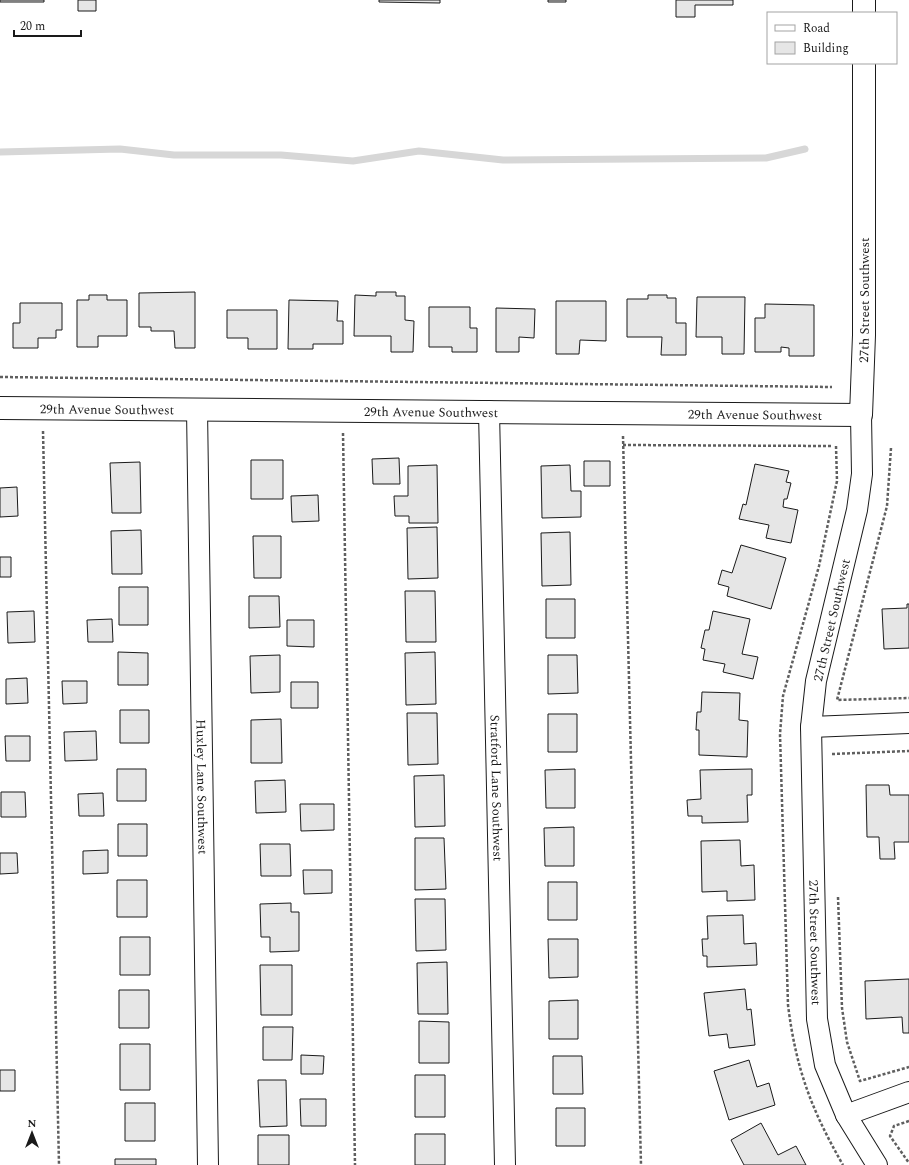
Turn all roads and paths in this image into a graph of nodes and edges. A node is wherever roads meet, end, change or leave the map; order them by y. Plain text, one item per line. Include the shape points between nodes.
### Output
1 (864, 0) edge
2 (864, 12) edge
3 (864, 64) edge
4 (0, 377) edge
5 (832, 387) dead end
6 (0, 408) edge
7 (43, 408) junction
8 (197, 409) junction
9 (342, 410) junction
10 (489, 411) junction
11 (622, 413) junction
12 (861, 415) junction
13 (623, 445) junction
14 (831, 446) dead end
15 (892, 448) dead end
16 (909, 698) edge
17 (909, 723) edge
18 (811, 727) junction
19 (909, 751) edge
20 (833, 762) dead end
21 (838, 889) dead end
22 (909, 1067) edge
23 (909, 1092) edge
24 (846, 1115) junction
25 (909, 1122) edge
26 (909, 1163) edge
27 (59, 1165) edge
28 (208, 1165) edge
29 (355, 1165) edge
30 (505, 1165) edge
31 (641, 1165) edge
32 (877, 1165) edge

1 - 2 street
3 - 12 street, 27th Street Southwest via 864,335
4 - 5 path
6 - 7 street, 29th Avenue Southwest
7 - 8 street, 29th Avenue Southwest
7 - 27 path
8 - 9 street, 29th Avenue Southwest
8 - 28 street, Huxley Lane Southwest
9 - 10 street, 29th Avenue Southwest
9 - 29 path
10 - 11 street, 29th Avenue Southwest
10 - 30 street, Stratford Lane Southwest
11 - 12 street, 29th Avenue Southwest
11 - 13 path
12 - 18 street, 27th Street Southwest via 862,474 858,502 816,681
13 - 14 path
13 - 31 path
15 - 16 path via 887,506 837,700
17 - 18 street
18 - 24 street, 27th Street Southwest via 817,1019 825,1065
19 - 20 path via 832,754
21 - 22 path via 842,1008 847,1042 860,1081
23 - 24 street
24 - 32 street, 27th Street Southwest
25 - 26 path via 894,1126 890,1136

